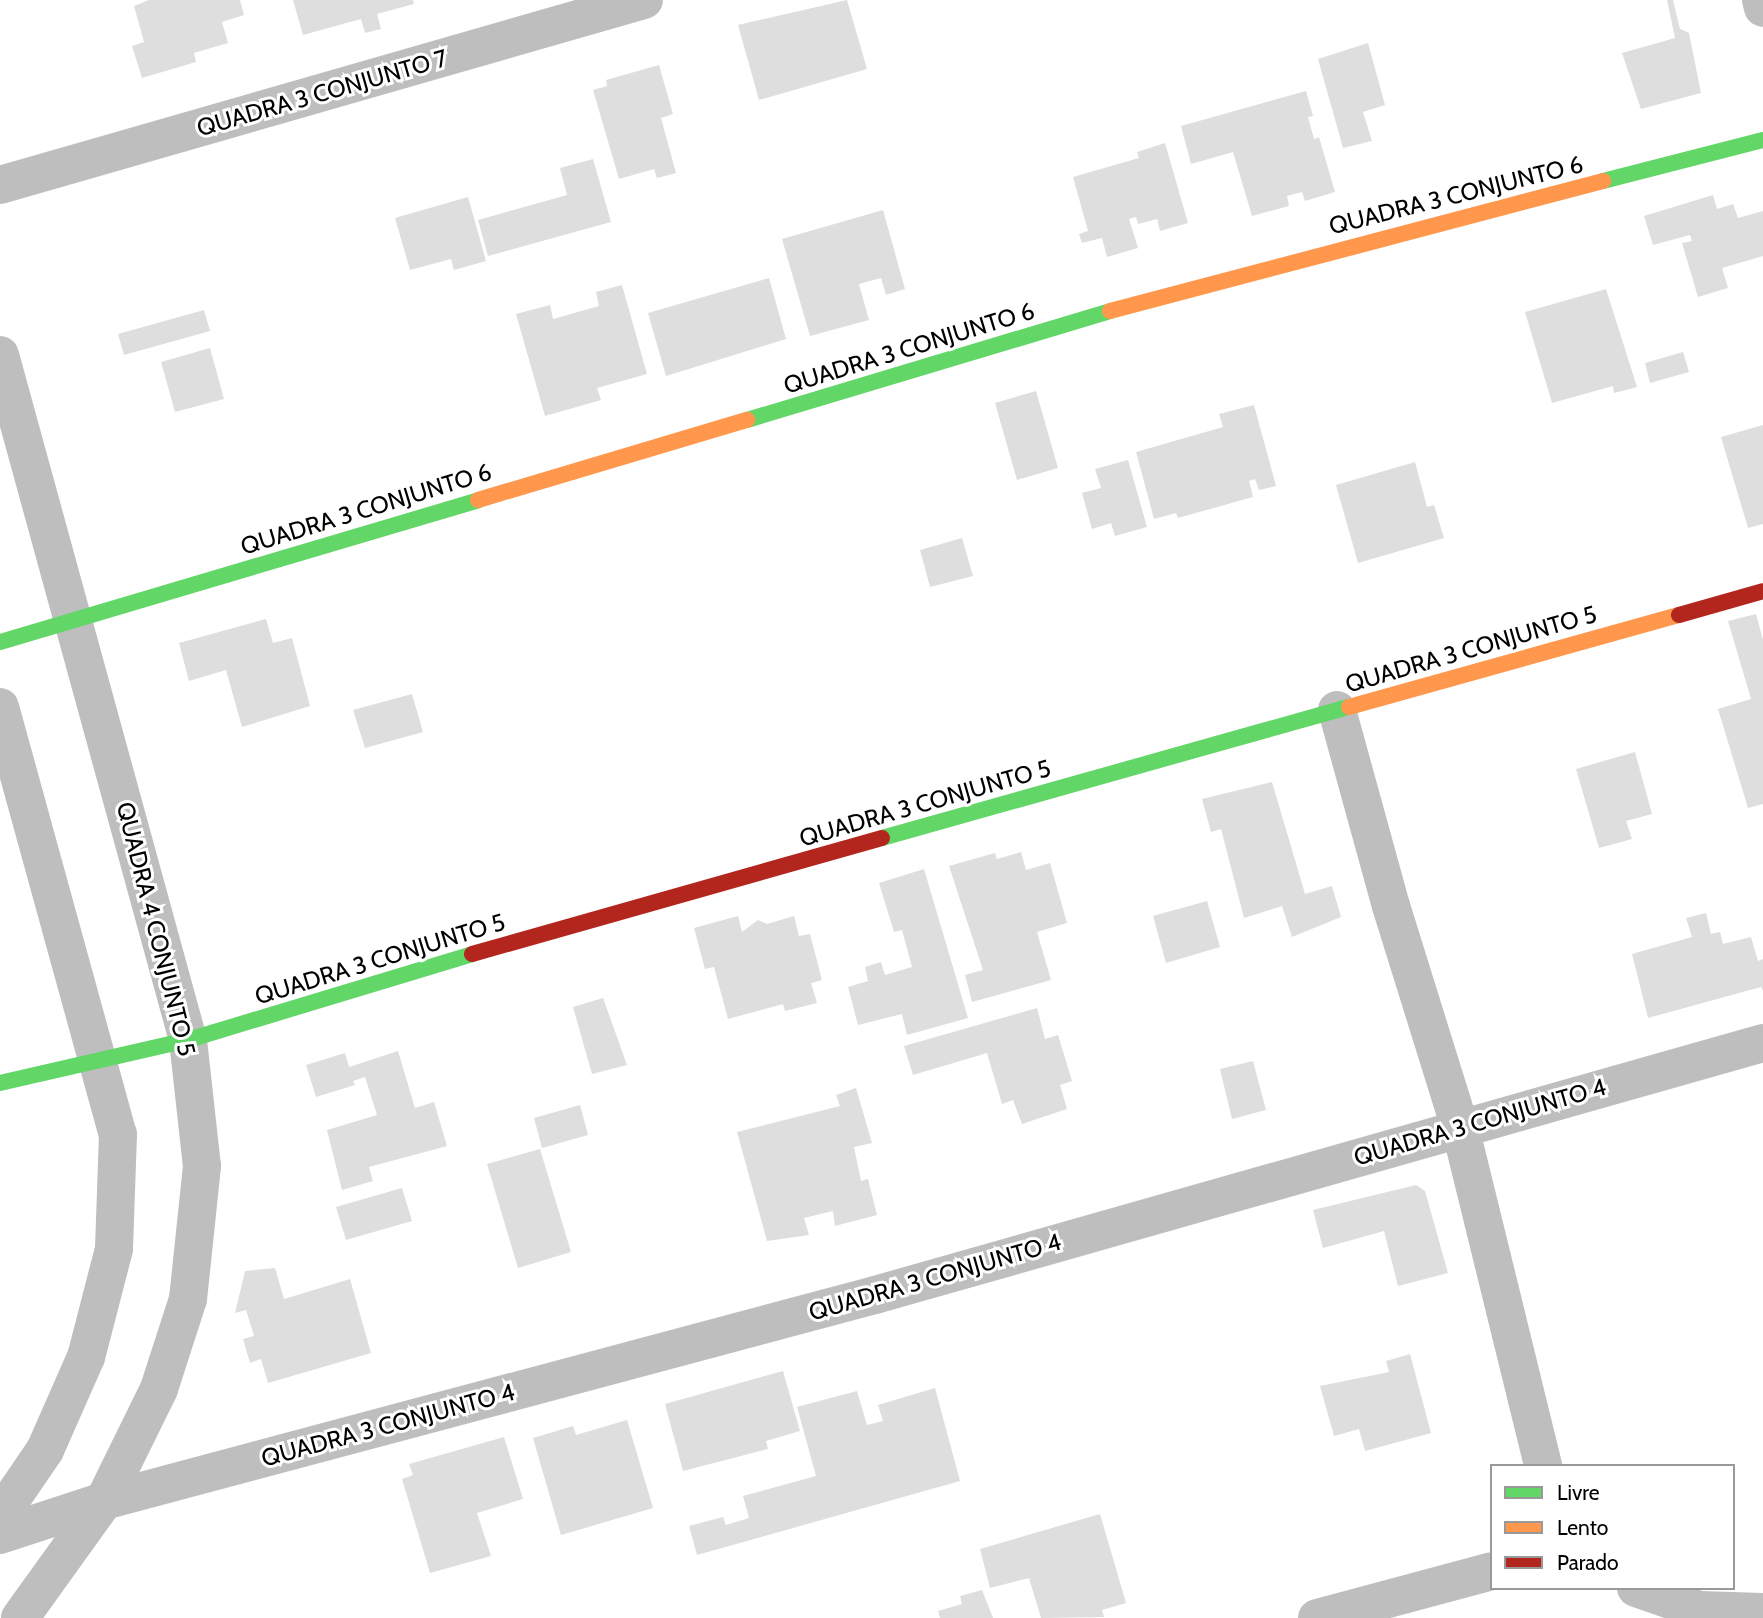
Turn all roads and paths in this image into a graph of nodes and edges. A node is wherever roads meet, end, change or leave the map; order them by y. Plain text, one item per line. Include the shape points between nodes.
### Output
1 (644, 0) edge
2 (1760, 0) edge
3 (1763, 8) edge
4 (1763, 140) edge
5 (0, 185) edge
6 (0, 355) edge
7 (1763, 591) edge
8 (74, 619) junction
9 (0, 642) edge
10 (0, 707) edge
11 (1337, 710) junction
12 (188, 1040) junction
13 (1763, 1044) edge
14 (100, 1060) junction
15 (0, 1083) edge
16 (1460, 1127) junction
17 (1543, 1464) edge
18 (104, 1501) junction
19 (0, 1516) edge
20 (0, 1535) edge
21 (1490, 1573) edge
22 (1642, 1590) edge
23 (1763, 1612) edge
24 (20, 1618) edge
25 (1317, 1618) edge

1 - 5 street, QUADRA 3 CONJUNTO 7
2 - 3 street
4 - 8 street, QUADRA 3 CONJUNTO 6 via 1212,281
6 - 8 street, QUADRA 4 CONJUNTO 5
7 - 11 street, QUADRA 3 CONJUNTO 5
8 - 9 street, QUADRA 3 CONJUNTO 6
8 - 12 street, QUADRA 4 CONJUNTO 5
10 - 14 street
11 - 12 street, QUADRA 3 CONJUNTO 5 via 478,952
11 - 16 street
12 - 14 street, QUADRA 3 CONJUNTO 5
12 - 18 street, QUADRA 4 CONJUNTO 5 via 202,1166 188,1299 159,1389
13 - 16 street, QUADRA 3 CONJUNTO 4
14 - 15 street
14 - 19 street via 118,1134 114,1249 86,1357 45,1450
16 - 17 street
16 - 18 street, QUADRA 3 CONJUNTO 4 via 875,1295
18 - 20 street, QUADRA 3 CONJUNTO 4
18 - 24 street, QUADRA 4 CONJUNTO 5
21 - 25 street
22 - 23 street via 1699,1610

